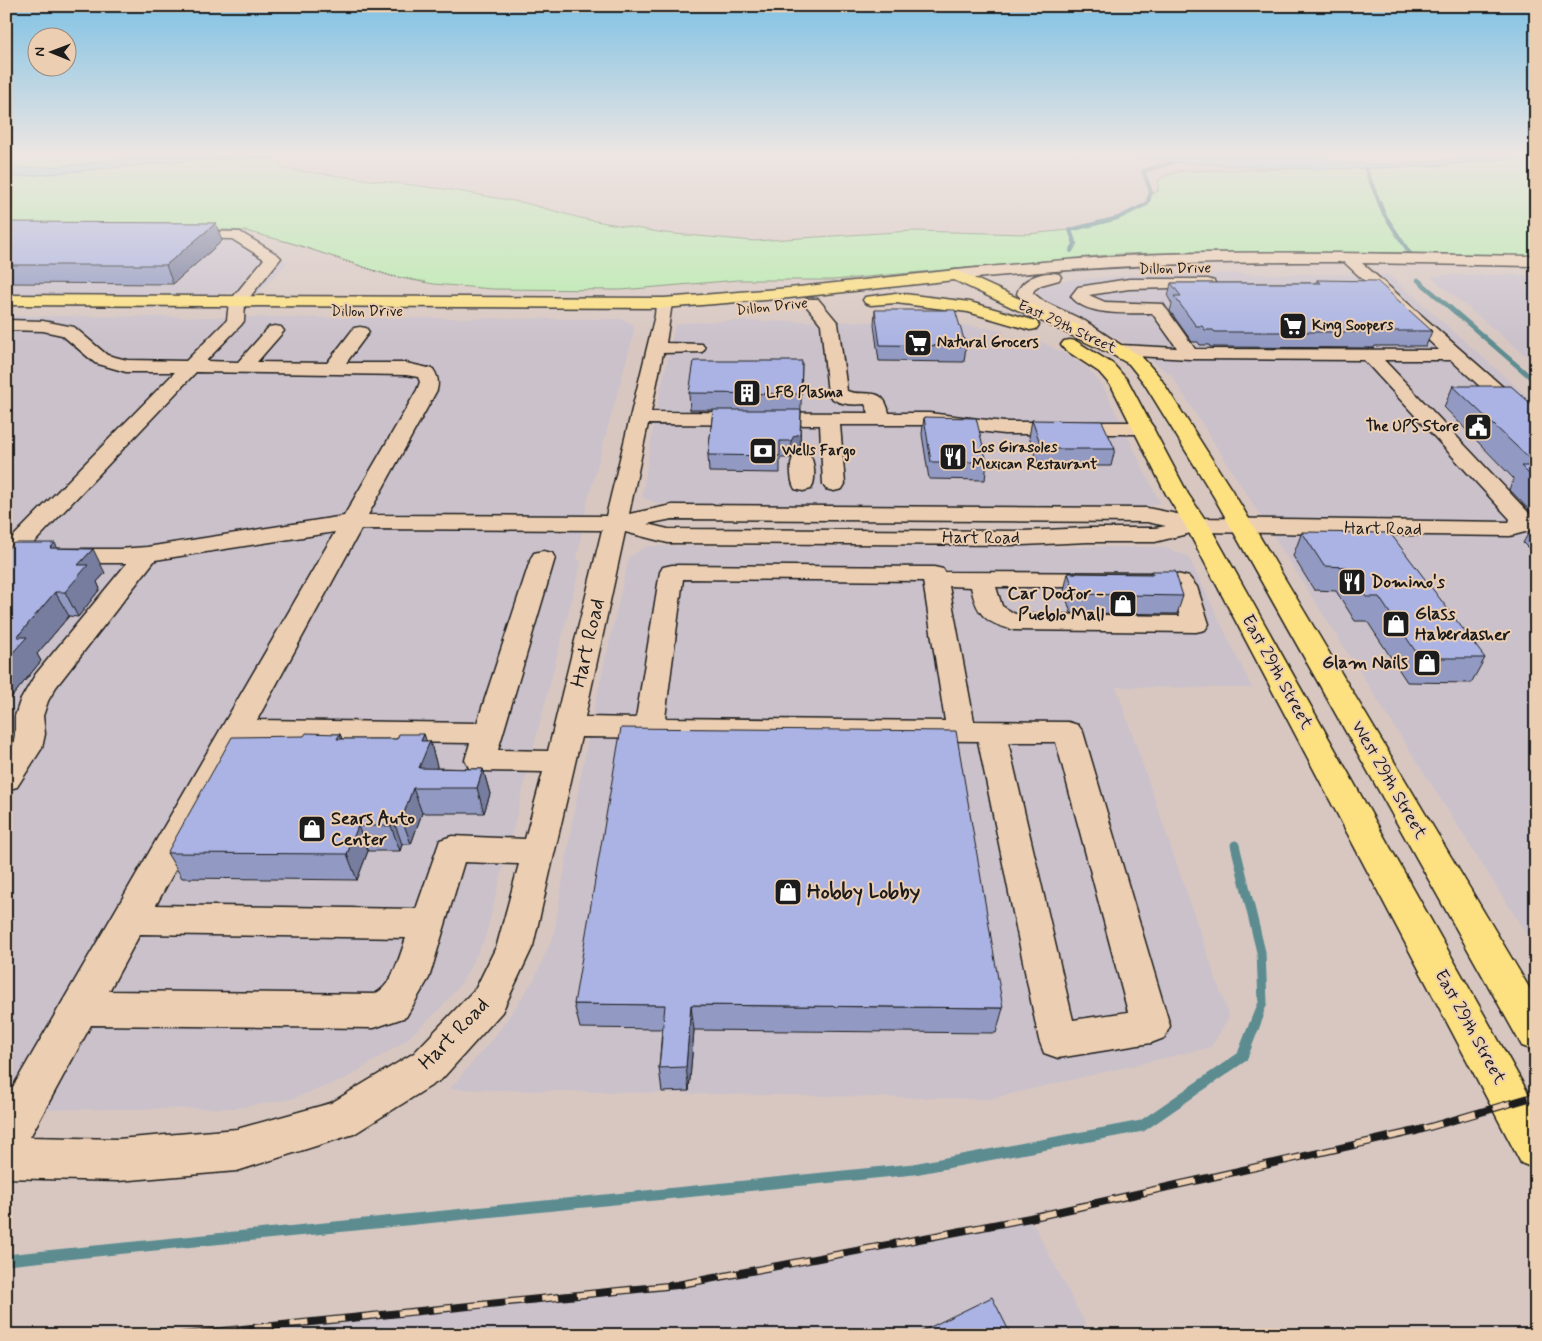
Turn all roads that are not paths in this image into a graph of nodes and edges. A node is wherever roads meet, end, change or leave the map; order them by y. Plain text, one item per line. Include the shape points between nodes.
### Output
1 (166, 235) edge
2 (1536, 261) edge
3 (1353, 264) junction
4 (1536, 270) edge
5 (1053, 276) junction
6 (936, 277) joint
7 (957, 281) junction
8 (1226, 284) edge
9 (977, 285) junction
10 (6, 300) edge
11 (817, 302) junction
12 (236, 307) junction
13 (663, 309) junction
14 (6, 310) edge
15 (6, 325) edge
16 (1043, 329) junction
17 (275, 331) dead end
18 (360, 332) dead end
19 (656, 348) junction
20 (696, 348) dead end
21 (1117, 350) junction
22 (1181, 354) junction
23 (1369, 355) junction
24 (1454, 355) junction
25 (189, 368) junction
26 (242, 368) junction
27 (332, 369) junction
28 (1152, 380) junction
29 (640, 418) junction
30 (801, 419) junction
31 (830, 419) junction
32 (880, 419) junction
33 (1536, 427) edge
34 (1144, 428) junction
35 (803, 484) dead end
36 (834, 484) dead end
37 (879, 513) junction
38 (1050, 514) junction
39 (352, 522) junction
40 (616, 523) junction
41 (1197, 525) junction
42 (1242, 526) junction
43 (688, 536) junction
44 (788, 537) junction
45 (907, 538) junction
46 (147, 554) junction
47 (7, 556) edge
48 (1123, 557) junction
49 (543, 558) dead end
50 (682, 572) junction
51 (924, 576) junction
52 (982, 579) junction
53 (568, 727) junction
54 (649, 728) junction
55 (236, 730) junction
56 (976, 731) junction
57 (488, 733) junction
58 (560, 762) junction
59 (6, 779) edge
60 (538, 852) junction
61 (129, 919) junction
62 (428, 924) junction
63 (80, 1008) junction
64 (1536, 1034) edge
65 (6, 1139) edge
66 (1536, 1148) edge
67 (6, 1157) edge

1 - 12 street via 236,235 272,258
2 - 3 street, Dillon Drive
3 - 4 street, Dillon Drive
3 - 5 street, Dillon Drive via 1177,267
3 - 7 street, Dillon Drive via 1246,258 1157,259 1067,264
3 - 24 street via 1371,289
5 - 9 street, Dillon Drive
5 - 21 street via 1031,283 1025,294 1037,306 1079,325
6 - 7 main road, East 29th Street
6 - 13 main road, Dillon Drive
7 - 9 main road, Dillon Drive
7 - 11 main road, Dillon Drive
7 - 16 main road, East 29th Street
8 - 22 street via 1130,284 1084,290 1079,296 1087,302 1114,307 1157,308
9 - 21 main road, East 29th Street
10 - 12 main road, Dillon Drive
11 - 13 main road, Dillon Drive via 730,311
11 - 16 main road via 896,298 936,301 970,307
11 - 32 street via 830,323 838,394 870,398 879,405
12 - 13 main road, Dillon Drive
12 - 14 main road, Dillon Drive
12 - 25 street via 235,321
13 - 19 street, Hart Road
15 - 25 street via 44,326 68,332 93,354 111,363
16 - 34 main road, East 29th Street via 1106,368 1121,386
17 - 26 street
18 - 27 street
19 - 20 street
19 - 29 street, Hart Road
21 - 22 street
21 - 28 main road, East 29th Street via 1135,360
22 - 23 street
22 - 28 street
23 - 24 street
23 - 42 street, Hart Road via 1521,518 1521,526 1479,530
24 - 33 street
25 - 26 street
25 - 47 street
26 - 27 street
27 - 39 street via 406,369 426,373 428,377 426,390
28 - 42 main road, East 29th Street
29 - 30 street
29 - 40 street, Hart Road
30 - 31 street
30 - 35 street
31 - 32 street
31 - 36 street
32 - 34 street via 929,419 1004,428
34 - 41 main road, East 29th Street via 1177,494
37 - 38 street, Hart Road
37 - 40 street, Hart Road via 672,512
37 - 44 street via 880,520 871,526 825,529
38 - 41 street, Hart Road via 1147,515
38 - 45 street via 1010,525 920,526 908,530
39 - 40 street
39 - 46 street
39 - 55 street
40 - 43 street, Hart Road via 668,536
40 - 53 street, Hart Road
41 - 42 street, Hart Road
41 - 48 street, Hart Road via 1155,535
41 - 66 main road, East 29th Street
42 - 64 main road, West 29th Street
43 - 44 street, Hart Road
43 - 50 street
44 - 45 street, Hart Road
45 - 48 street, Hart Road via 1022,538
45 - 51 street
46 - 47 street
46 - 59 street via 45,682 34,701 27,748
48 - 52 street
48 - 52 street via 1180,582 1187,593 1196,624 1014,622 1002,619 988,608
49 - 57 street
50 - 51 street
50 - 54 street via 672,572
51 - 52 street
51 - 56 street
53 - 54 street
53 - 58 street, Hart Road
54 - 56 street
55 - 57 street
55 - 61 street
56 - 56 street via 1068,732 1151,1026 1058,1040
57 - 58 street via 480,760
58 - 60 street, Hart Road
60 - 62 street via 452,850
60 - 67 street, Hart Road via 515,946 489,1000 428,1066 340,1120 237,1150 118,1160
61 - 62 street
61 - 63 street
62 - 63 street via 411,978 393,1005 374,1011
63 - 65 street

